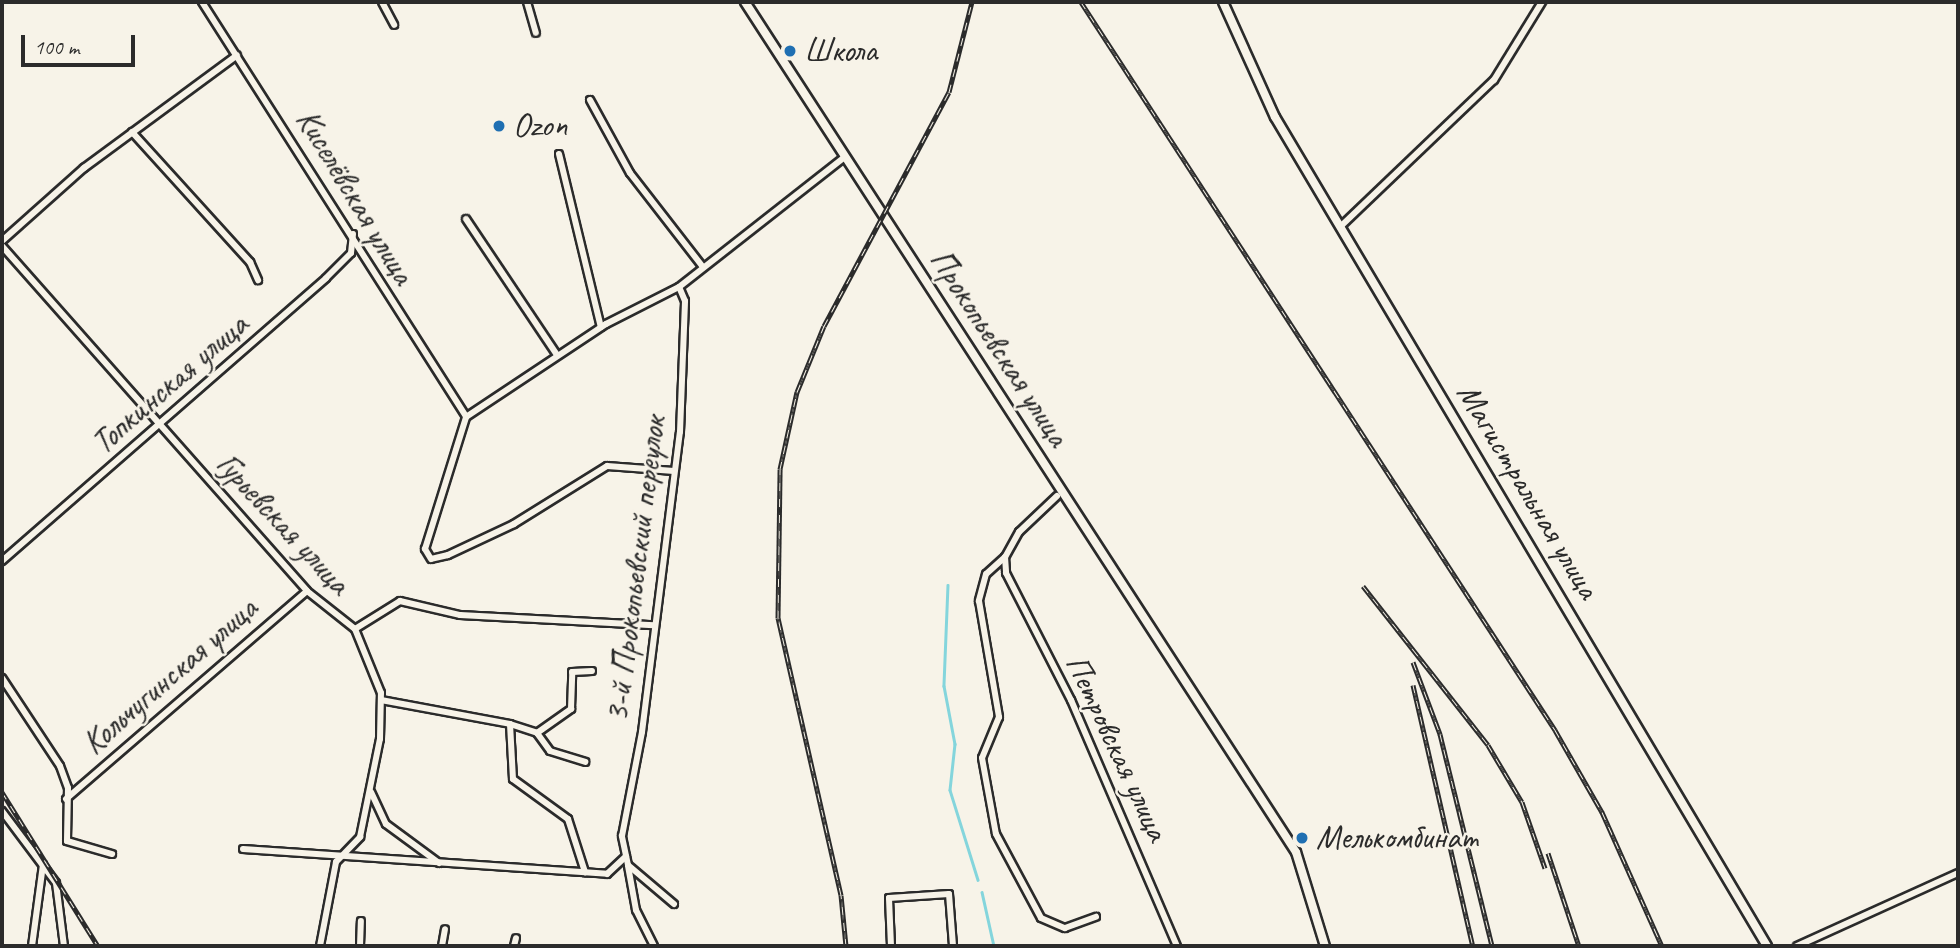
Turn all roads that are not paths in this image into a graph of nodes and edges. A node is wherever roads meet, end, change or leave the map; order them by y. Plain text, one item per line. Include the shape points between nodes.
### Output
1 (202, 2) edge
2 (382, 2) edge
3 (527, 2) edge
4 (745, 2) edge
5 (1223, 2) edge
6 (1542, 2) edge
7 (394, 25) dead end
8 (536, 33) dead end
9 (237, 55) junction
10 (590, 100) dead end
11 (132, 132) junction
12 (559, 154) dead end
13 (845, 157) junction
14 (466, 219) dead end
15 (1341, 226) junction
16 (353, 232) junction
17 (2, 243) edge
18 (703, 267) junction
19 (258, 281) dead end
20 (679, 287) junction
21 (601, 327) junction
22 (557, 355) junction
23 (466, 417) junction
24 (159, 426) junction
25 (674, 471) junction
26 (1057, 496) dead end
27 (1005, 557) junction
28 (2, 561) edge
29 (307, 591) junction
30 (653, 625) junction
31 (355, 629) junction
32 (592, 671) dead end
33 (2, 678) edge
34 (381, 700) junction
35 (510, 724) junction
36 (537, 733) junction
37 (585, 762) dead end
38 (371, 792) junction
39 (66, 799) junction
40 (2, 811) edge
41 (243, 849) dead end
42 (112, 854) dead end
43 (343, 854) junction
44 (626, 856) junction
45 (440, 864) junction
46 (43, 865) junction
47 (628, 865) junction
48 (585, 872) junction
49 (1958, 873) edge
50 (674, 904) dead end
51 (1096, 918) dead end
52 (361, 921) dead end
53 (445, 929) dead end
54 (516, 938) dead end
55 (32, 946) edge
56 (64, 946) edge
57 (320, 946) edge
58 (360, 946) edge
59 (442, 946) edge
60 (514, 946) edge
61 (654, 946) edge
62 (891, 946) edge
63 (953, 946) edge
64 (1177, 946) edge
65 (1325, 946) edge
66 (1767, 946) edge
67 (1797, 946) edge

1 - 9 street, Киселёвская улица
2 - 7 street
3 - 8 street
4 - 13 main road, Прокопьевская улица
5 - 15 main road, Магистральная улица via 1275,117
6 - 15 street via 1494,80
9 - 11 street
9 - 16 street, Киселёвская улица
10 - 18 street via 630,173
11 - 17 street
11 - 19 street via 250,262
12 - 21 street
13 - 18 street
13 - 65 main road, Прокопьевская улица via 1296,852
14 - 22 street
15 - 66 main road, Магистральная улица
16 - 23 street, Киселёвская улица via 369,270
16 - 24 street, Топкинская улица via 351,253
17 - 24 street, Гурьевская улица
18 - 20 street
20 - 21 street
20 - 25 street, 3-й Прокопьевский переулок via 685,301
21 - 22 street
22 - 23 street
23 - 25 street via 427,530 430,558 514,524 607,466
24 - 28 street, Топкинская улица
24 - 29 street, Гурьевская улица
25 - 30 street, 3-й Прокопьевский переулок
26 - 27 street via 1018,532
27 - 51 street via 986,574 979,601 999,717 982,758 996,834 1041,918 1065,928
27 - 64 street, Петровская улица via 1006,573 1071,700
29 - 31 street, Гурьевская улица
29 - 39 street, Кольчугинская улица
30 - 31 street, Гурьевская улица via 460,615 400,601
30 - 44 street, 3-й Прокопьевский переулок via 642,733 625,811
31 - 34 street
32 - 36 street via 572,672 571,709
33 - 39 street via 68,788
34 - 35 street
34 - 38 street
35 - 36 street
35 - 48 street via 513,779 568,819
36 - 37 street via 550,751
38 - 43 street via 360,836
38 - 45 street via 386,824
39 - 42 street via 67,841
40 - 46 street
41 - 43 street
43 - 45 street
43 - 57 street via 336,862
44 - 47 street, 3-й Прокопьевский переулок
44 - 48 street via 619,869
45 - 48 street
46 - 55 street
46 - 56 street via 55,883
47 - 50 street
47 - 61 street, 3-й Прокопьевский переулок via 636,910
49 - 67 street
52 - 58 street
53 - 59 street
54 - 60 street
62 - 63 street via 889,898 949,894

